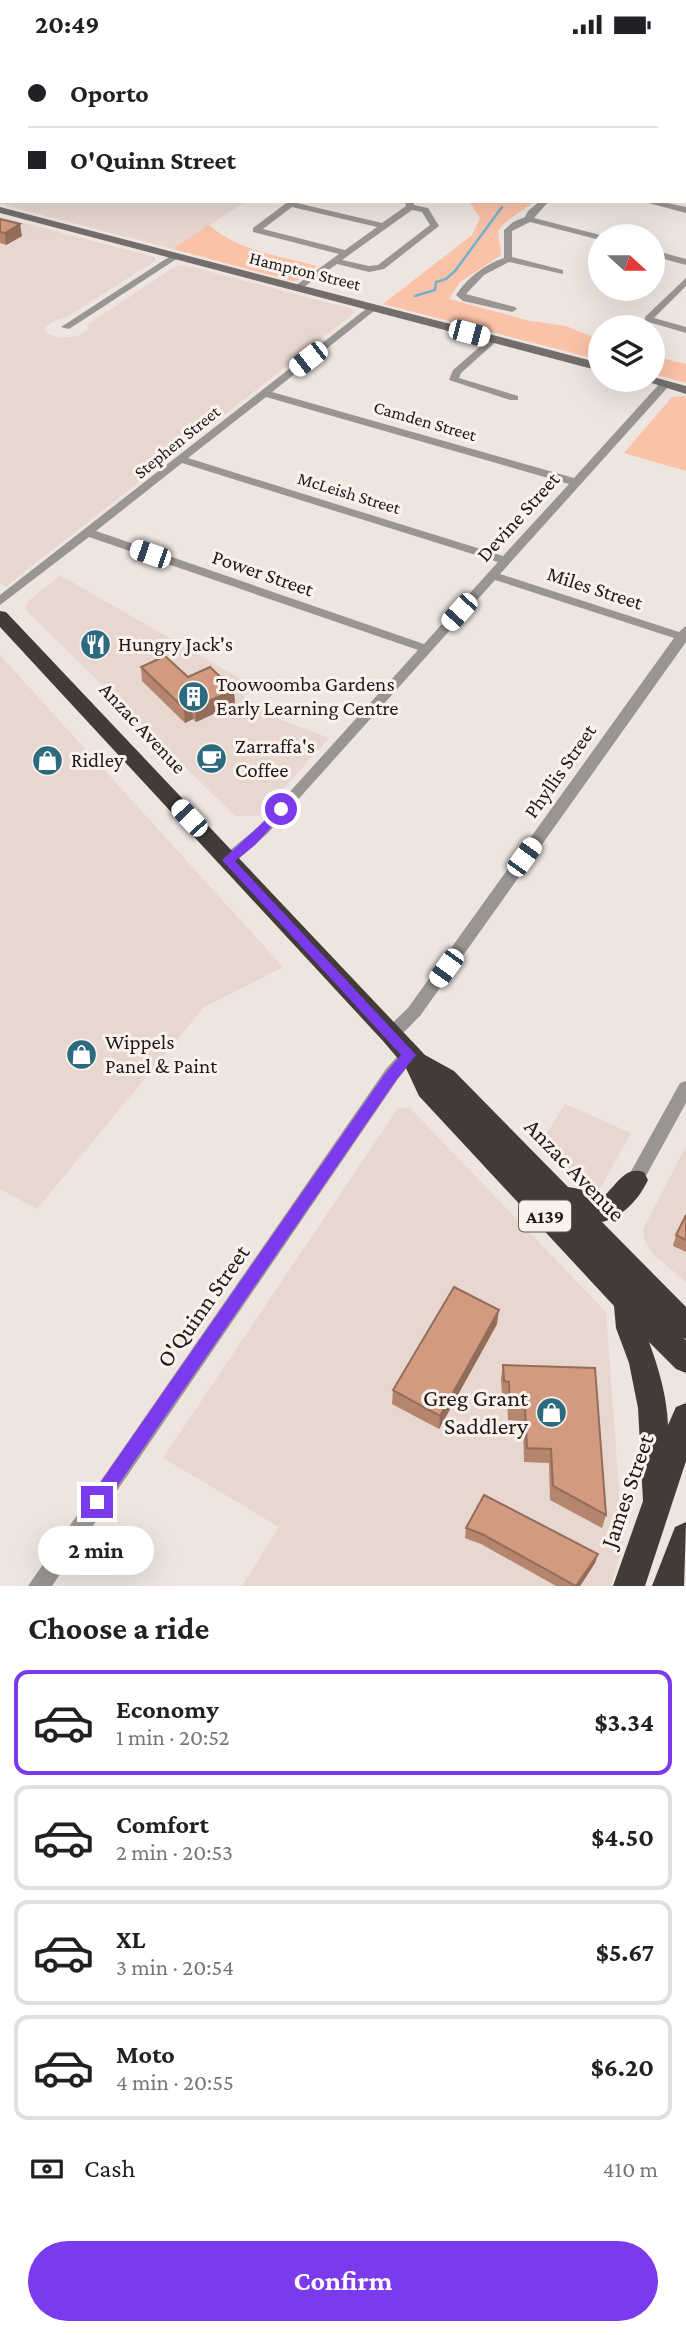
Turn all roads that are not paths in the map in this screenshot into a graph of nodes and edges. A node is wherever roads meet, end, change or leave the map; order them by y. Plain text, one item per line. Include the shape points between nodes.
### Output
1 (293, 203) edge
2 (543, 203) edge
3 (654, 203) edge
4 (409, 204) edge
5 (0, 210) edge
6 (686, 210) edge
7 (529, 219) junction
8 (383, 226) junction
9 (588, 234) edge
10 (345, 253) junction
11 (175, 256) junction
12 (665, 256) edge
13 (508, 259) junction
14 (335, 261) junction
15 (686, 262) edge
16 (560, 272) dead end
17 (686, 281) edge
18 (298, 288) junction
19 (374, 307) junction
20 (512, 309) dead end
21 (66, 327) dead end
22 (686, 330) edge
23 (494, 339) junction
24 (588, 364) edge
25 (665, 384) edge
26 (686, 390) edge
27 (657, 392) edge
28 (265, 393) junction
29 (514, 398) dead end
30 (183, 460) junction
31 (575, 482) junction
32 (89, 533) junction
33 (504, 560) junction
34 (492, 575) junction
35 (0, 601) edge
36 (0, 616) edge
37 (684, 635) edge
38 (0, 641) edge
39 (426, 649) junction
40 (43, 662) junction
41 (228, 860) junction
42 (391, 1034) junction
43 (412, 1059) junction
44 (686, 1088) edge
45 (532, 1170) junction
46 (635, 1180) joint
47 (628, 1301) junction
48 (680, 1313) edge
49 (686, 1360) edge
50 (686, 1417) edge
51 (657, 1499) junction
52 (686, 1538) edge
53 (39, 1586) edge
54 (629, 1586) edge
55 (668, 1586) edge

1 - 8 street
1 - 10 street via 256,230
2 - 7 street
3 - 6 street
4 - 8 street
4 - 14 street via 425,210 435,226 381,267 369,269
5 - 11 street, Hampton Street
7 - 9 street
7 - 13 street via 508,230
8 - 10 street
10 - 14 street
11 - 18 street, Hampton Street
11 - 21 street
12 - 15 street
13 - 16 street
13 - 20 street via 466,285 461,295
14 - 18 street
17 - 22 street via 648,319
18 - 19 street, Hampton Street
19 - 23 street, Hampton Street
19 - 28 street, Stephen Street
23 - 24 street, Hampton Street
23 - 29 street via 456,372 454,380
25 - 26 street
27 - 31 street, Devine Street
28 - 30 street, Stephen Street
28 - 31 street, Camden Street
30 - 32 street, Stephen Street
30 - 33 street, McLeish Street
31 - 33 street, Devine Street
32 - 35 street, Stephen Street
32 - 39 street, Power Street
33 - 34 street, Devine Street
34 - 37 street, Miles Street
34 - 39 street, Devine Street
36 - 40 highway, Anzac Avenue / A139
37 - 42 street, Phyllis Street via 414,1012
38 - 40 highway
39 - 41 street, Devine Street via 262,830
40 - 41 highway, Anzac Avenue / A139
41 - 42 highway, Anzac Avenue / A139
42 - 43 highway, Anzac Avenue / A139
43 - 45 highway, Anzac Avenue / A139 via 445,1078
43 - 47 highway, Anzac Avenue / A139 via 428,1090
43 - 53 street, O'Quinn Street via 389,1079
44 - 46 street
45 - 46 highway via 592,1211 614,1205
45 - 48 highway, Anzac Avenue / A139
47 - 49 highway, Anzac Avenue / A139
47 - 51 highway via 630,1328 653,1408
50 - 51 highway, James Street
51 - 54 highway, James Street
52 - 55 highway

